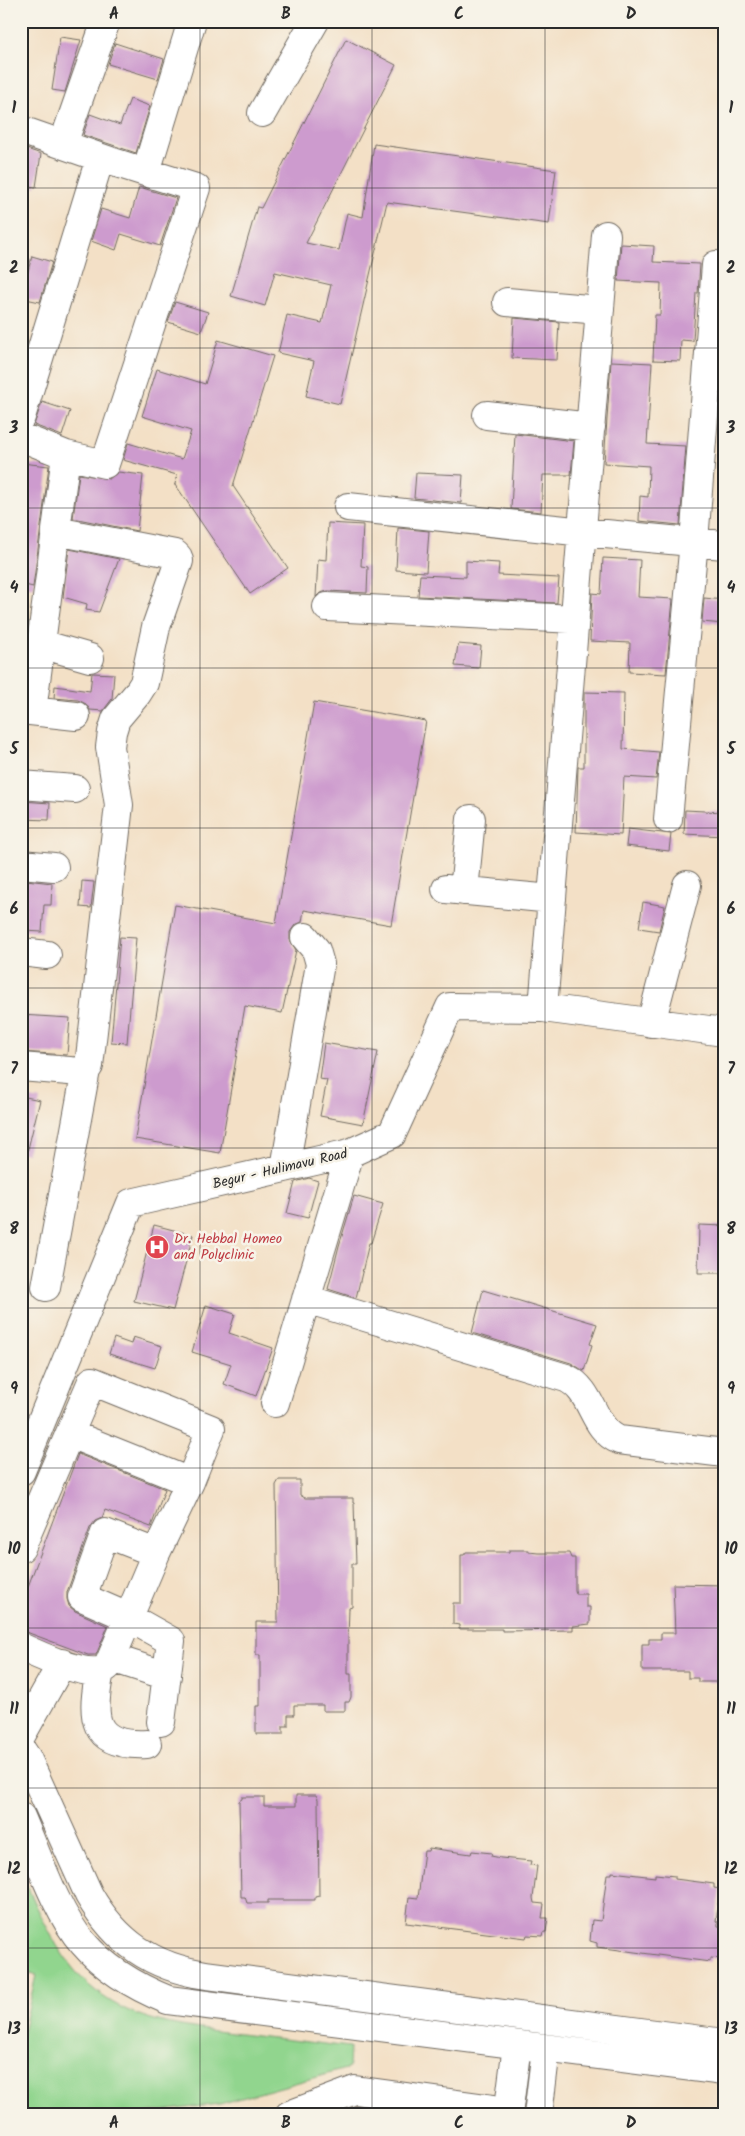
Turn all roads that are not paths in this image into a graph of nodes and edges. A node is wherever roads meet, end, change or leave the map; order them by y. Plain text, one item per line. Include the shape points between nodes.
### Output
1 (106, 21) edge
2 (192, 21) edge
3 (315, 21) edge
4 (262, 113) dead end
5 (21, 130) edge
6 (63, 144) junction
7 (100, 158) junction
8 (146, 172) junction
9 (606, 235) dead end
10 (716, 265) dead end
11 (507, 302) dead end
12 (600, 310) junction
13 (487, 415) dead end
14 (21, 417) edge
15 (591, 427) junction
16 (21, 437) edge
17 (66, 455) junction
18 (348, 506) dead end
19 (56, 531) junction
20 (584, 532) junction
21 (694, 541) junction
22 (724, 544) edge
23 (328, 607) dead end
24 (575, 619) junction
25 (41, 644) junction
26 (90, 658) dead end
27 (27, 710) edge
28 (76, 716) dead end
29 (21, 784) edge
30 (74, 789) dead end
31 (668, 818) dead end
32 (471, 819) dead end
33 (21, 864) edge
34 (54, 867) dead end
35 (687, 885) dead end
36 (552, 898) junction
37 (305, 937) dead end
38 (543, 1008) junction
39 (651, 1023) junction
40 (724, 1032) edge
41 (21, 1067) edge
42 (86, 1070) junction
43 (350, 1154) junction
44 (286, 1168) junction
45 (46, 1287) dead end
46 (306, 1299) junction
47 (275, 1403) dead end
48 (70, 1434) junction
49 (724, 1453) edge
50 (21, 1472) edge
51 (190, 1482) junction
52 (21, 1548) edge
53 (156, 1553) junction
54 (130, 1618) junction
55 (42, 1656) edge
56 (106, 1665) junction
57 (167, 1676) junction
58 (21, 1710) edge
59 (21, 1736) edge
60 (21, 1750) edge
61 (21, 1817) edge
62 (89, 1895) junction
63 (62, 1912) junction
64 (677, 2038) junction
65 (724, 2043) edge
66 (516, 2045) junction
67 (546, 2049) junction
68 (676, 2066) junction
69 (724, 2071) edge
70 (509, 2113) edge
71 (289, 2115) edge
72 (538, 2115) edge

1 - 6 street
2 - 8 street
3 - 4 street
5 - 6 street
6 - 7 street
7 - 8 street
7 - 14 street
8 - 17 street via 196,188 105,464
9 - 12 street
10 - 21 street
11 - 12 street
12 - 15 street
13 - 15 street
15 - 20 street
16 - 17 street
17 - 19 street
18 - 20 street
19 - 25 street
19 - 42 street via 175,554 179,561 156,626 144,683 116,719 112,732 110,747 118,812
20 - 21 street
20 - 24 street
21 - 22 street
21 - 31 street
23 - 24 street
24 - 36 street
25 - 26 street
25 - 27 street
27 - 28 street
29 - 30 street
32 - 36 street via 455,890
33 - 34 street
35 - 39 street
36 - 38 street
37 - 44 street via 316,950 320,964
38 - 39 street, Begur - Hulimavu Road
38 - 43 street, Begur - Hulimavu Road via 450,1007 392,1134
39 - 40 street, Begur - Hulimavu Road
41 - 42 street
42 - 45 street
43 - 44 street, Begur - Hulimavu Road
43 - 46 street
44 - 50 street, Begur - Hulimavu Road via 131,1203
46 - 47 street
46 - 49 street via 575,1382 606,1432 619,1440
48 - 51 street
48 - 51 street via 92,1381 211,1429
48 - 52 street
51 - 53 street
53 - 54 street
53 - 54 street via 105,1533 82,1597
54 - 56 street
54 - 57 street via 171,1641
55 - 56 street via 88,1671
55 - 58 street
55 - 59 street
56 - 57 street
56 - 57 street via 95,1698 96,1717 102,1732 128,1745 154,1733
60 - 62 street
61 - 63 street
62 - 63 street
62 - 64 street via 108,1924 133,1947 160,1963 191,1972
63 - 66 street via 82,1942 100,1960 134,1985 168,2000
64 - 65 street
64 - 68 street
66 - 67 street
66 - 70 street
67 - 68 street
67 - 72 street
68 - 69 street
70 - 71 street via 355,2090

